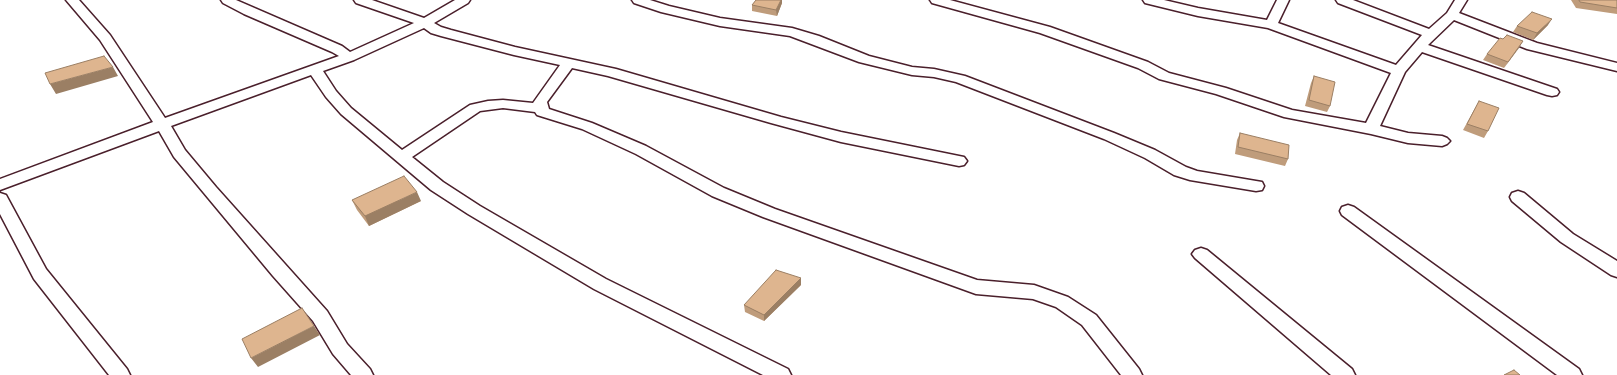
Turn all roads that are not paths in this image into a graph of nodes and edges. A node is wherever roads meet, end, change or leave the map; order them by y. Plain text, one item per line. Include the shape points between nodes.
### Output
1 (72, 0) edge
2 (227, 0) edge
3 (360, 0) edge
4 (464, 0) edge
5 (638, 0) edge
6 (936, 0) edge
7 (1148, 0) edge
8 (1283, 0) edge
9 (1342, 0) edge
10 (1461, 0) edge
11 (1452, 15) junction
12 (425, 23) junction
13 (1271, 26) junction
14 (1431, 34) junction
15 (1420, 46) junction
16 (349, 57) junction
17 (568, 64) junction
18 (1617, 67) edge
19 (315, 70) junction
20 (1399, 71) junction
21 (1552, 92) dead end
22 (540, 108) junction
23 (162, 124) junction
24 (1371, 129) junction
25 (1442, 140) dead end
26 (402, 157) junction
27 (959, 161) dead end
28 (0, 184) edge
29 (1256, 186) dead end
30 (1518, 197) dead end
31 (0, 199) edge
32 (1348, 211) dead end
33 (1201, 254) dead end
34 (1617, 270) edge
35 (120, 375) edge
36 (363, 375) edge
37 (781, 375) edge
38 (1132, 375) edge
39 (1345, 375) edge
40 (1572, 375) edge

1 - 23 street via 105,38
2 - 16 street via 337,49
3 - 12 street
4 - 12 street
5 - 29 street via 720,22 792,32 864,59 960,79 1109,136 1180,171
6 - 24 street via 1045,30 1143,65 1164,76 1221,91 1289,114
7 - 13 street
8 - 13 street
9 - 14 street
10 - 11 street
11 - 14 street
11 - 18 street via 1532,46
12 - 16 street
12 - 17 street via 446,34
13 - 20 street
14 - 15 street
15 - 20 street
15 - 21 street
16 - 19 street
17 - 22 street via 540,102
17 - 27 street via 611,72 841,137
19 - 23 street
19 - 26 street via 346,111
20 - 24 street
22 - 26 street via 503,104 475,108
22 - 38 street via 542,112 551,116 587,126 641,150 718,192 768,213 976,287 1034,292 1062,302 1089,320
23 - 28 street
23 - 36 street via 179,152 210,191 320,316 340,349
24 - 25 street via 1408,138
26 - 37 street via 437,186 474,210 593,280
30 - 34 street via 1567,238
31 - 35 street via 40,274
32 - 40 street
33 - 39 street

